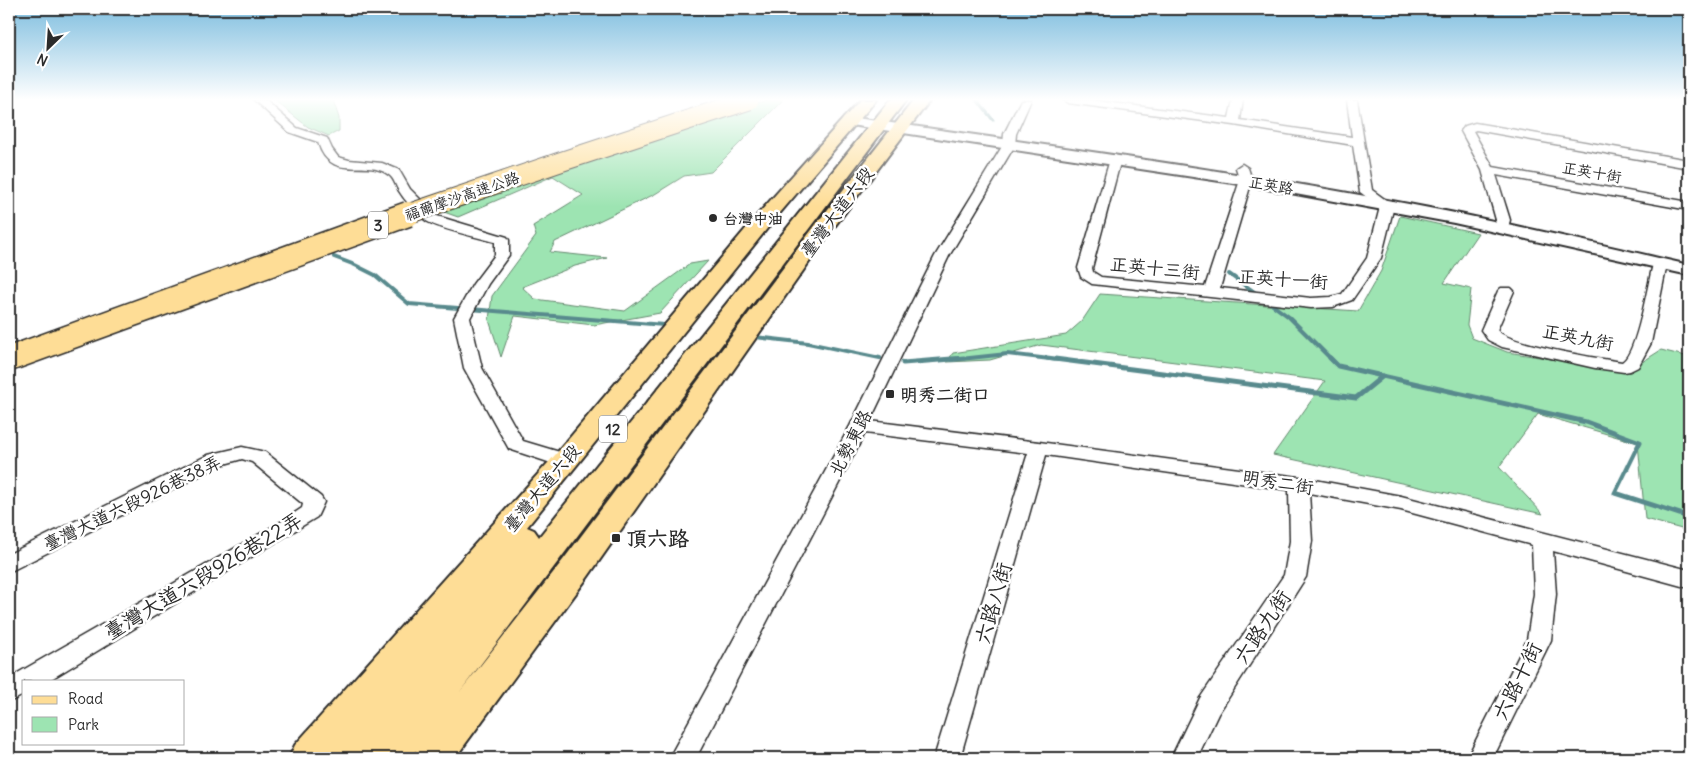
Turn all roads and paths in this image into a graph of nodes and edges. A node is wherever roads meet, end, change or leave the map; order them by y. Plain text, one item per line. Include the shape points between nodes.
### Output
1 (310, 136) edge
2 (602, 136) edge
3 (634, 136) edge
4 (855, 136) edge
5 (861, 136) edge
6 (864, 136) edge
7 (868, 136) edge
8 (987, 136) edge
9 (1011, 136) edge
10 (1320, 136) edge
11 (1358, 136) edge
12 (1470, 136) edge
13 (1528, 136) edge
14 (1009, 140) junction
15 (1359, 142) junction
16 (1115, 159) junction
17 (1689, 164) edge
18 (1488, 170) junction
19 (1244, 174) junction
20 (1366, 192) junction
21 (1387, 206) junction
22 (1689, 206) edge
23 (1502, 224) junction
24 (1689, 260) edge
25 (1660, 264) junction
26 (1689, 270) edge
27 (1506, 290) dead end
28 (1211, 292) junction
29 (9, 345) edge
30 (9, 359) edge
31 (859, 426) junction
32 (1038, 448) junction
33 (258, 457) joint
34 (566, 461) junction
35 (1299, 484) junction
36 (1542, 540) junction
37 (9, 564) edge
38 (1689, 579) edge
39 (27, 680) edge
40 (22, 683) edge
41 (9, 691) edge
42 (309, 758) edge
43 (341, 758) edge
44 (386, 758) edge
45 (432, 758) edge
46 (682, 758) edge
47 (947, 758) edge
48 (1184, 758) edge
49 (1480, 758) edge

1 - 34 street via 323,140 334,160 382,167 395,173 405,191 432,219 502,240 502,255 462,318 473,368 516,445
2 - 29 highway, 福爾摩沙高速公路 / 3
3 - 30 highway, 福爾摩沙高速公路 / 3, bridge
4 - 34 main road, 臺灣大道六段 / 12 via 767,216
5 - 43 main road, 臺灣大道六段 / 12
6 - 44 main road, 臺灣大道六段 / 12 via 804,222
7 - 45 main road, 臺灣大道六段 / 12 via 824,227 575,569
8 - 14 street, 正英路
9 - 14 street, 北勢東路
10 - 15 street
11 - 15 street
12 - 18 street
13 - 17 street
14 - 16 street, 正英路
14 - 19 street, 正英路
14 - 31 street, 北勢東路 via 942,256
15 - 20 street
16 - 19 street, 正英路
16 - 28 street, 正英十三街 via 1086,274 1096,281
18 - 22 street, 正英十街
18 - 23 street
19 - 20 street, 正英路
19 - 21 street, 正英路
19 - 28 street, 正英十三街
20 - 21 street
20 - 23 street, 正英路
21 - 23 street, 正英路
21 - 28 street, 正英十一街 via 1374,258 1347,297 1333,302 1311,303
23 - 24 street, 正英路
23 - 25 street, 正英路
25 - 26 street, 正英路
25 - 27 street, 正英九街 via 1642,343 1632,363 1624,367 1508,343 1494,337 1489,330
31 - 32 street, 明秀二街
31 - 46 street, 北勢東路
32 - 35 street, 明秀二街
32 - 47 street, 六路八街
33 - 37 street, 臺灣大道六段926巷38弄 via 242,453 215,460
33 - 39 street, 臺灣大道六段926巷22弄 via 314,502 310,512
34 - 42 main road, 臺灣大道六段 / 12
35 - 36 street, 明秀二街 via 1401,503
35 - 48 street, 六路九街 via 1301,541 1295,577 1209,706
36 - 38 street, 明秀二街
36 - 49 street, 六路十街 via 1544,594 1539,640
40 - 41 street, 臺灣大道六段926巷22弄

